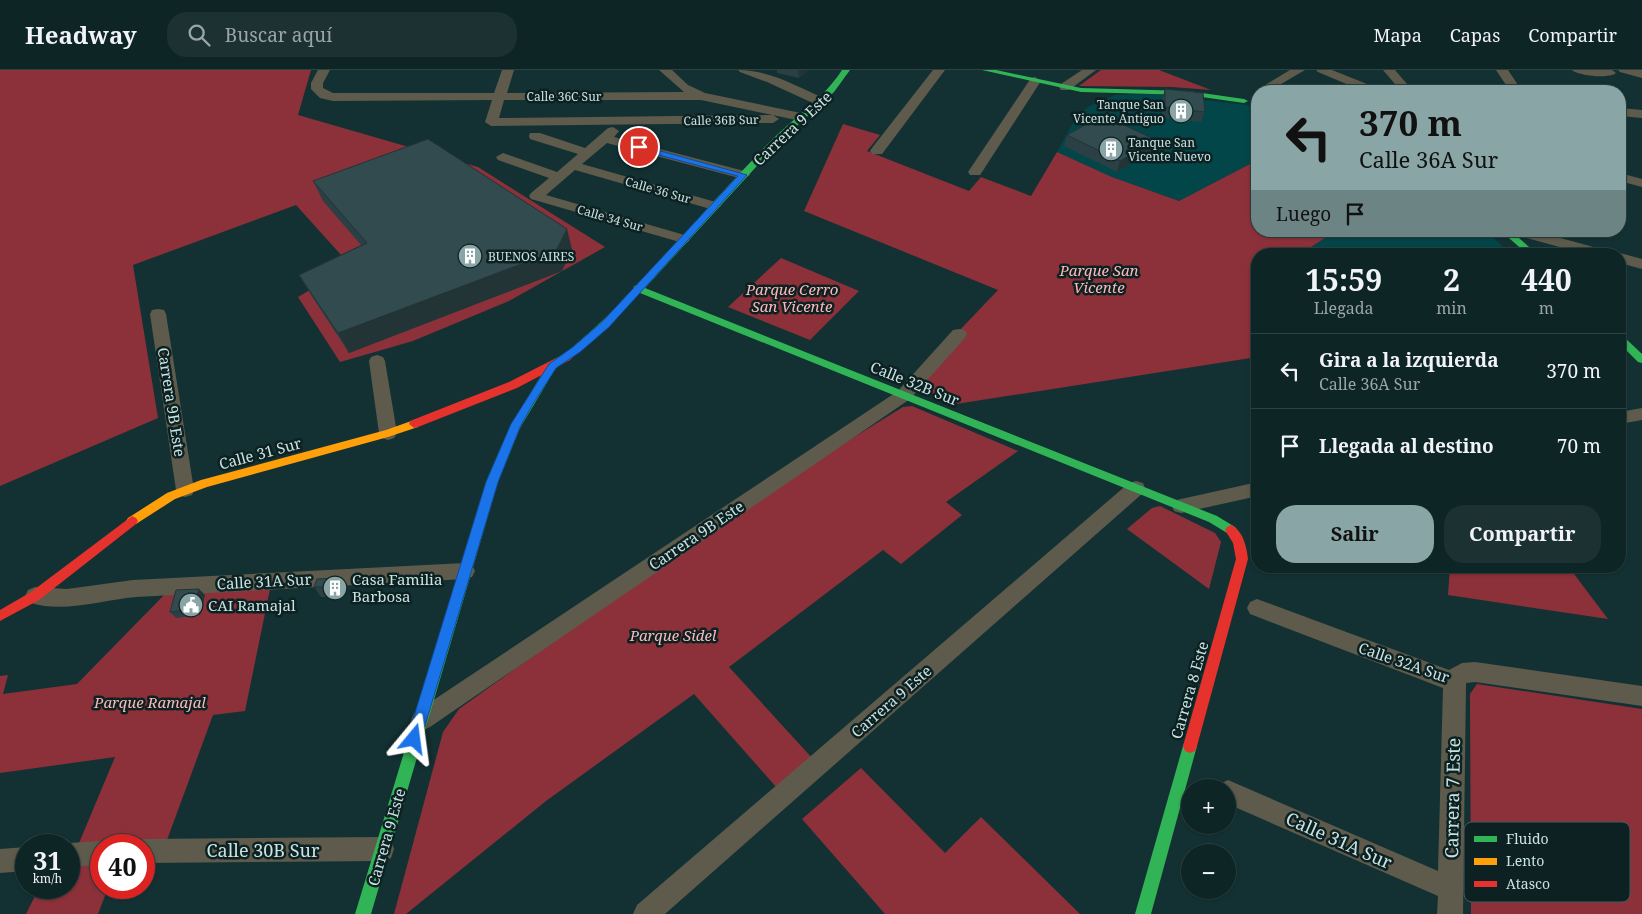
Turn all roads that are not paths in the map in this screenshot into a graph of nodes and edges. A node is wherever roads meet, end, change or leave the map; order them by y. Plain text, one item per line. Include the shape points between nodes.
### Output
1 (324, 70) edge
2 (508, 70) edge
3 (665, 70) edge
4 (744, 70) edge
5 (846, 70) edge
6 (939, 70) edge
7 (986, 70) edge
8 (1090, 70) edge
9 (1299, 70) edge
10 (1322, 70) edge
11 (1389, 70) edge
12 (1407, 70) edge
13 (1502, 70) edge
14 (1578, 70) edge
15 (1624, 70) edge
16 (1642, 74) edge
17 (1610, 75) edge
18 (1035, 81) junction
19 (1200, 84) dead end
20 (1273, 85) edge
21 (1358, 85) edge
22 (1402, 85) edge
23 (1407, 85) edge
24 (1512, 85) edge
25 (1065, 87) junction
26 (324, 95) joint
27 (701, 96) junction
28 (499, 97) junction
29 (1251, 99) edge
30 (1251, 99) edge
31 (819, 101) junction
32 (1626, 113) edge
33 (1642, 114) edge
34 (801, 117) junction
35 (491, 122) joint
36 (623, 122) junction
37 (535, 136) dead end
38 (605, 138) junction
39 (877, 151) dead end
40 (587, 153) junction
41 (503, 157) dead end
42 (573, 165) junction
43 (975, 172) dead end
44 (743, 175) junction
45 (559, 177) junction
46 (1626, 179) edge
47 (1642, 183) edge
48 (714, 206) junction
49 (1518, 237) edge
50 (1534, 237) edge
51 (683, 239) junction
52 (1528, 248) edge
53 (1579, 248) edge
54 (1626, 260) edge
55 (1642, 264) edge
56 (637, 288) junction
57 (158, 314) dead end
58 (959, 334) dead end
59 (1626, 344) edge
60 (1642, 360) edge
61 (377, 361) dead end
62 (552, 366) junction
63 (904, 395) junction
64 (1642, 414) edge
65 (1626, 417) edge
66 (388, 433) junction
67 (1136, 488) junction
68 (185, 490) junction
69 (1251, 491) edge
70 (1181, 506) junction
71 (465, 571) junction
72 (35, 596) junction
73 (1257, 608) dead end
74 (0, 616) edge
75 (1454, 682) junction
76 (1642, 696) edge
77 (420, 721) junction
78 (1236, 795) edge
79 (382, 850) junction
80 (155, 851) edge
81 (15, 859) edge
82 (0, 861) edge
83 (1451, 889) junction
84 (363, 914) edge
85 (646, 914) edge
86 (1143, 914) edge
87 (1450, 914) edge

1 - 26 street via 316,86
2 - 28 street
3 - 27 street via 684,88
4 - 31 street
5 - 31 street, Carrera 9 Este via 839,83
6 - 39 street
7 - 18 street
8 - 25 street
9 - 20 street
10 - 21 street
11 - 22 street
12 - 23 street
13 - 24 street
14 - 17 street
15 - 16 street
18 - 25 street
18 - 43 street
19 - 30 street
25 - 29 street via 1180,91
26 - 28 street, Calle 36C Sur via 339,98
27 - 28 street, Calle 36C Sur
27 - 34 street, Calle 36C Sur
28 - 35 street
31 - 34 street, Carrera 9 Este
32 - 33 street
34 - 36 street, Calle 36B Sur
34 - 44 street, Carrera 9 Este
35 - 36 street, Calle 36B Sur
36 - 38 street
37 - 40 street
38 - 40 street
38 - 44 street
40 - 42 street
41 - 45 street
42 - 45 street
42 - 48 street, Calle 36 Sur
44 - 48 street, Carrera 9 Este
45 - 51 street, Calle 34 Sur via 536,196
46 - 47 street
48 - 51 street, Carrera 9 Este
49 - 52 street
50 - 53 street
51 - 56 street, Carrera 9 Este
54 - 55 street
56 - 62 street, Carrera 9 Este via 591,338
56 - 63 street, Calle 32B Sur
57 - 68 street, Carrera 9B Este
58 - 63 street, Carrera 9B Este
59 - 60 street
61 - 66 street
62 - 66 street, Calle 31 Sur via 474,402
62 - 71 street, Carrera 9 Este via 510,438 492,482
63 - 67 street, Calle 32B Sur
63 - 77 street, Carrera 9B Este
64 - 65 street
66 - 68 street, Calle 31 Sur
67 - 70 street, Calle 32B Sur
67 - 85 street, Carrera 9 Este
68 - 72 street, Calle 31 Sur via 145,511
69 - 70 street
70 - 86 street, Carrera 8 Este via 1234,533 1241,543 1242,559
71 - 72 street, Calle 31A Sur via 133,589 68,598
71 - 77 street, Carrera 9 Este
72 - 74 street, Calle 31 Sur
73 - 75 street, Calle 32A Sur
75 - 76 street, Calle 32A Sur via 1458,674 1468,671
75 - 83 street, Carrera 7 Este
77 - 79 street, Carrera 9 Este
78 - 83 street, Calle 31A Sur
79 - 80 street, Calle 30B Sur
79 - 84 street, Carrera 9 Este
81 - 82 street
83 - 87 street, Carrera 7 Este

